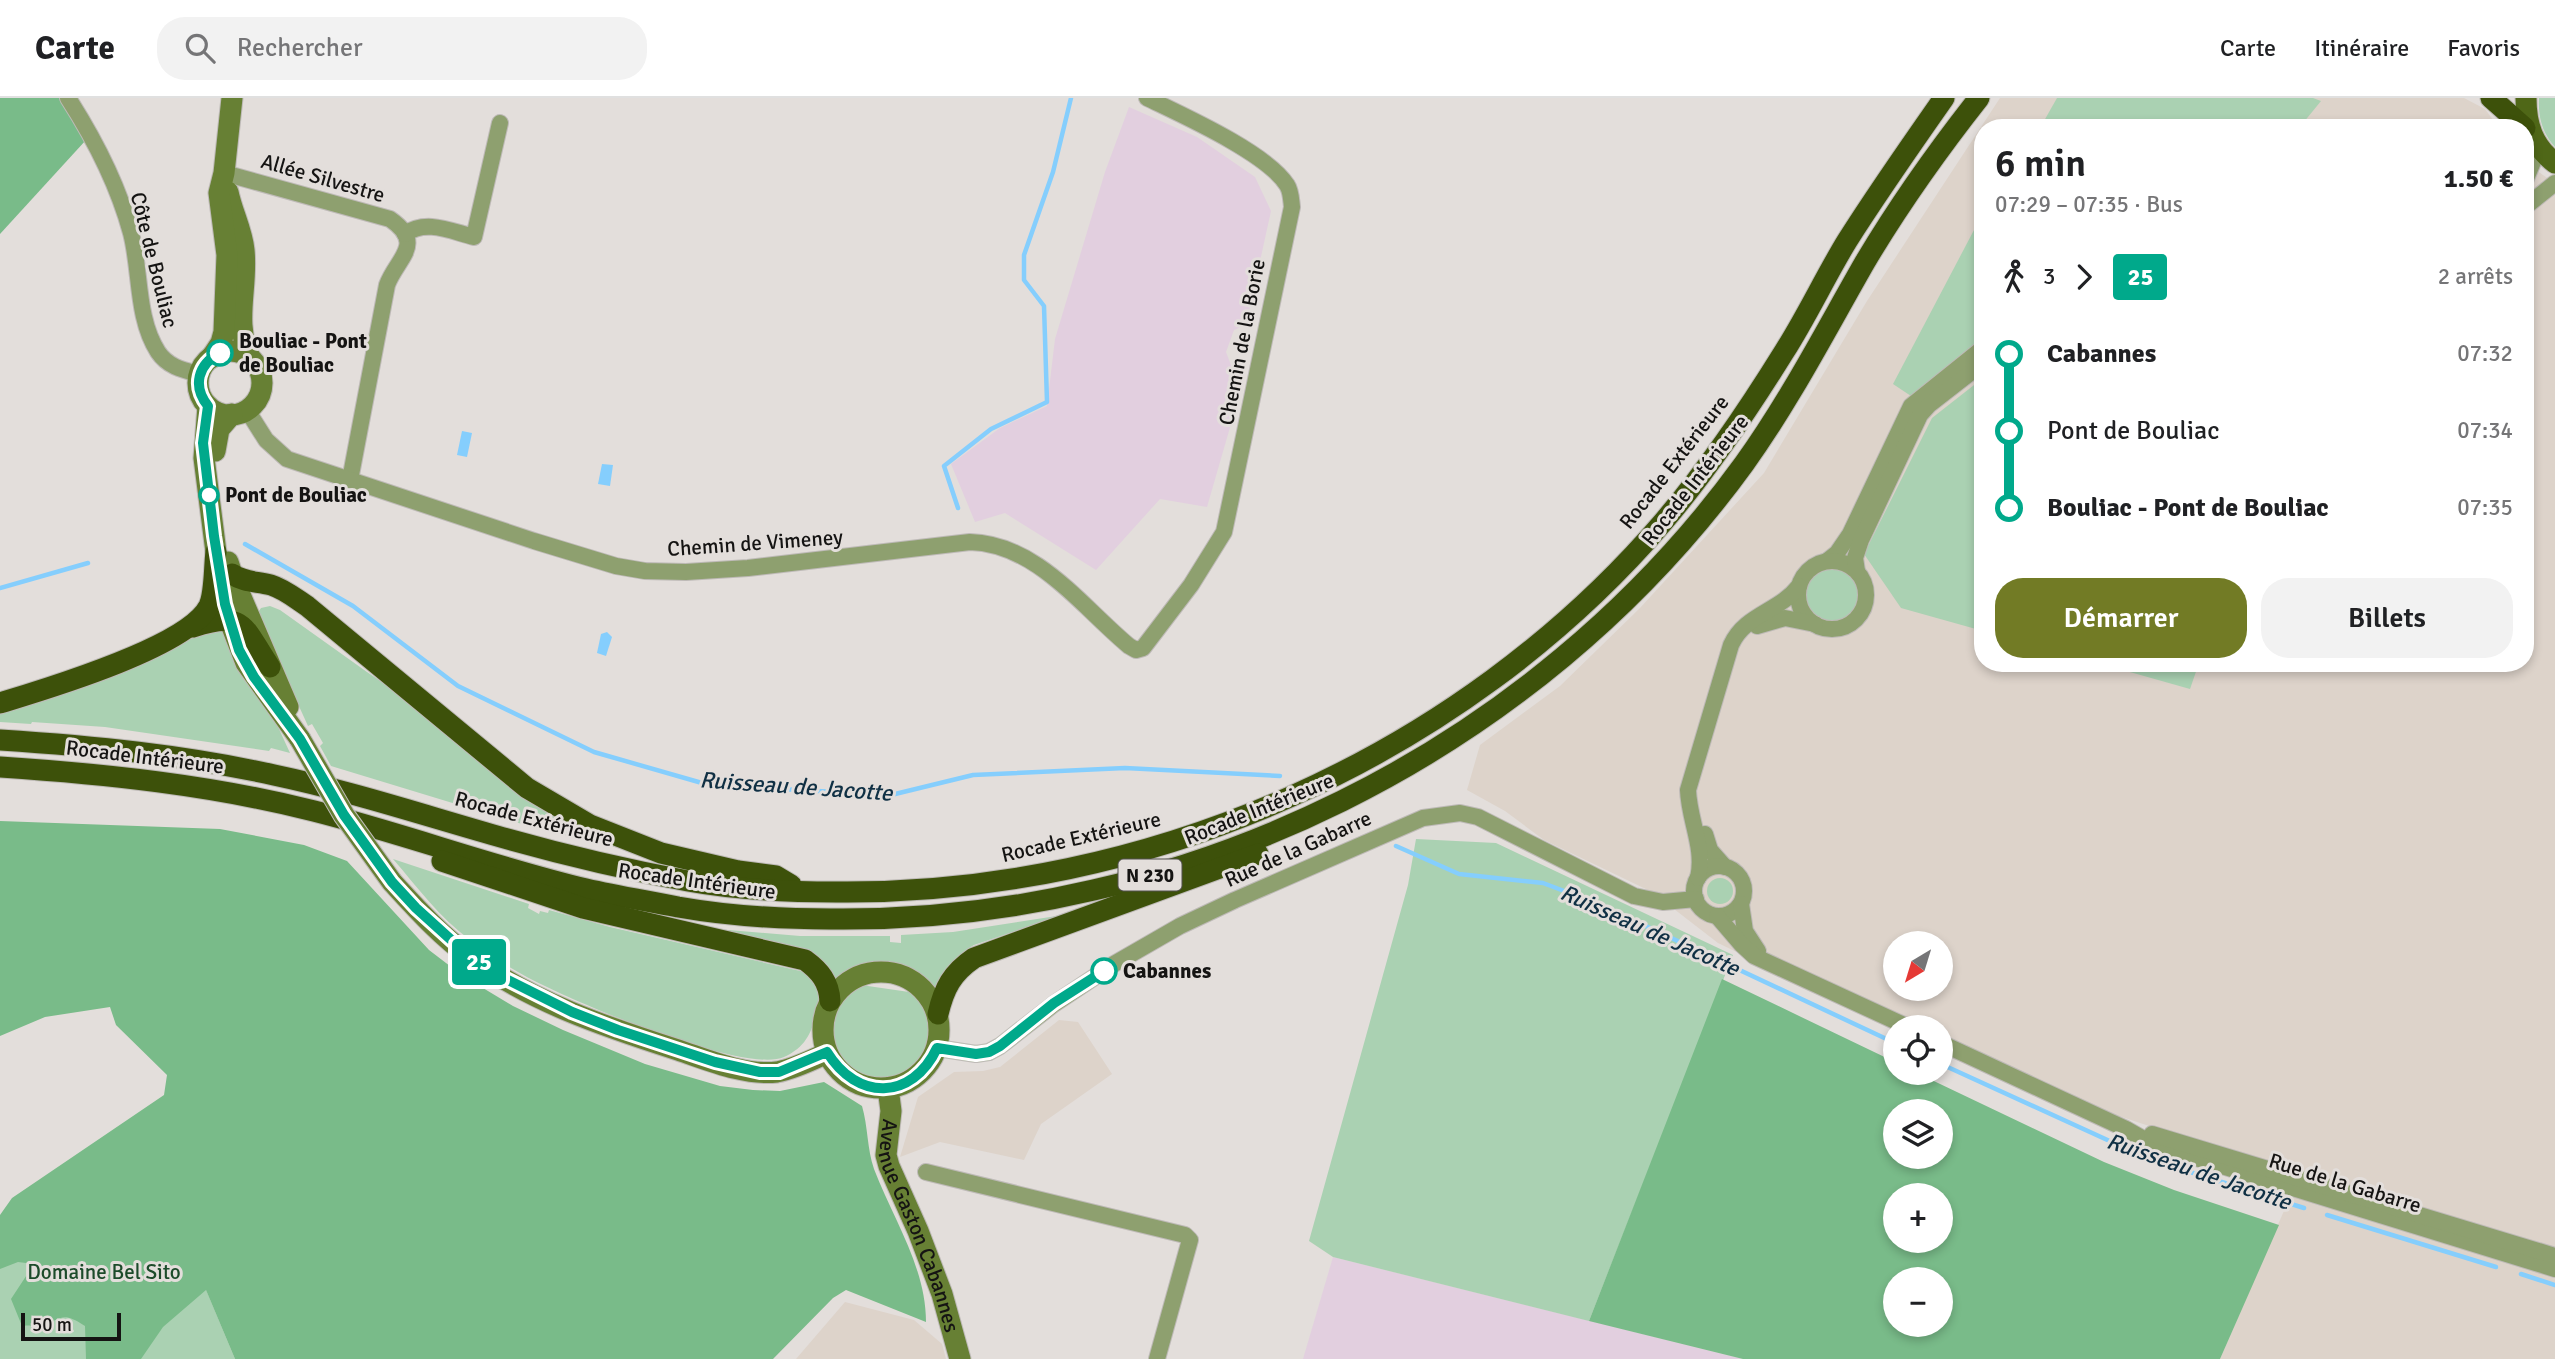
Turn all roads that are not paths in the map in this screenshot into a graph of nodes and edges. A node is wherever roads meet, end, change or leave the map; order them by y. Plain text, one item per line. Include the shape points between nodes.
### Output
1 (68, 98) edge
2 (232, 98) edge
3 (1147, 98) edge
4 (1944, 98) edge
5 (2491, 98) edge
6 (2526, 98) edge
7 (1976, 103) edge
8 (2515, 119) edge
9 (2526, 119) edge
10 (500, 123) dead end
11 (2534, 141) edge
12 (2555, 163) edge
13 (224, 173) junction
14 (2555, 183) edge
15 (2534, 200) edge
16 (231, 227) junction
17 (405, 234) junction
18 (1974, 355) edge
19 (250, 358) junction
20 (205, 366) junction
21 (1974, 370) edge
22 (208, 406) junction
23 (239, 412) junction
24 (350, 480) junction
25 (216, 552) junction
26 (1827, 561) junction
27 (1857, 571) junction
28 (232, 574) junction
29 (1799, 586) junction
30 (229, 619) junction
31 (1815, 624) junction
32 (188, 629) junction
33 (1143, 648) joint
34 (270, 667) junction
35 (0, 703) edge
36 (300, 739) junction
37 (0, 740) edge
38 (0, 767) edge
39 (1385, 780) junction
40 (423, 843) junction
41 (1725, 867) junction
42 (1698, 878) junction
43 (801, 892) junction
44 (1696, 899) junction
45 (1741, 904) junction
46 (1717, 916) junction
47 (1770, 961) junction
48 (830, 1001) junction
49 (938, 1014) junction
50 (1883, 1015) edge
51 (937, 1048) junction
52 (1953, 1049) edge
53 (827, 1052) junction
54 (888, 1088) junction
55 (2126, 1129) junction
56 (926, 1172) dead end
57 (2555, 1256) edge
58 (2555, 1269) edge
59 (960, 1359) edge
60 (1157, 1359) edge

1 - 20 street, Côte de Bouliac via 114,184 131,235 145,320 156,348 173,366
2 - 13 street
3 - 33 street, Chemin de la Borie via 1259,159 1289,188 1292,206 1224,532
4 - 43 highway, Rocade Extérieure / N 230 via 1845,245 1779,360 1719,451 1663,522 1542,640 1471,695 1368,759 1315,785 1159,846 1002,881 894,892
5 - 8 highway
6 - 9 main road
7 - 39 highway, Rocade Intérieure / N 230 via 1867,259 1808,365 1744,463 1686,537 1556,664 1483,718
10 - 17 street via 474,237 426,225
11 - 12 main road
13 - 16 street via 219,193
13 - 17 street, Allée Silvestre via 390,219
14 - 15 street
16 - 19 street via 245,253 241,334
16 - 20 street via 224,332
17 - 24 street via 405,258 387,285
18 - 26 street via 1911,405 1850,534
19 - 20 street via 230,351
19 - 23 street via 262,385 254,403
20 - 22 street via 199,391
21 - 27 street via 1920,415 1861,540 1855,558
22 - 23 street via 216,412
22 - 25 street via 204,458
23 - 24 street, Chemin de Vimeney via 287,458
23 - 28 street via 219,429 214,458 222,535
24 - 33 street, Chemin de Vimeney via 645,572 748,568 971,542 996,544 1030,559 1129,646
25 - 30 street
25 - 32 highway via 209,606
26 - 27 street
26 - 29 street via 1809,570
27 - 31 street via 1866,592 1861,613 1839,628
28 - 34 street
28 - 43 highway via 240,580 270,585 307,606 527,788 590,825 660,853 776,876
29 - 31 street via 1801,608
29 - 42 street via 1789,599 1744,625 1731,645 1688,790 1688,809 1701,853
30 - 32 highway
30 - 34 highway via 243,626
30 - 36 street via 246,663
31 - 41 street via 1784,618 1766,621 1751,630 1738,649 1698,793 1700,821 1710,850
32 - 35 highway via 97,670
34 - 36 street
36 - 53 street, bridge via 344,815 392,882 439,932 525,990 618,1030 760,1072 779,1072
37 - 43 highway, Rocade Extérieure / N 230 via 163,754 251,770 592,862 736,888
38 - 40 highway, Rocade Intérieure / N 230 via 86,772 223,792 313,811
39 - 40 highway, Rocade Intérieure / N 230 via 1321,813 1175,869 1066,898 938,916 867,920 729,914 586,889
39 - 49 highway via 1323,820 1248,859 974,957 949,979
40 - 48 highway via 445,864 583,908 805,960 823,977
41 - 42 street via 1710,868
41 - 45 street via 1743,883
42 - 44 street
44 - 46 street via 1704,911
44 - 51 street, Rue de la Gabarre via 1663,902 1634,896 1478,817 1460,813 1423,818 1180,926 1054,1003 989,1052
45 - 46 street via 1731,914
45 - 47 street via 1749,939
46 - 47 street via 1747,950
47 - 50 street
48 - 49 street via 859,975 898,973 929,996
48 - 53 street via 822,1035
49 - 51 street
51 - 54 street via 919,1075
52 - 55 street, Rue de la Gabarre
53 - 54 street via 837,1069 852,1081
54 - 59 street, Avenue Gaston Cabannes via 889,1166 942,1294
55 - 57 street, Rue de la Gabarre
55 - 58 street, Rue de la Gabarre via 2194,1159
56 - 60 street via 1185,1235 1190,1240

